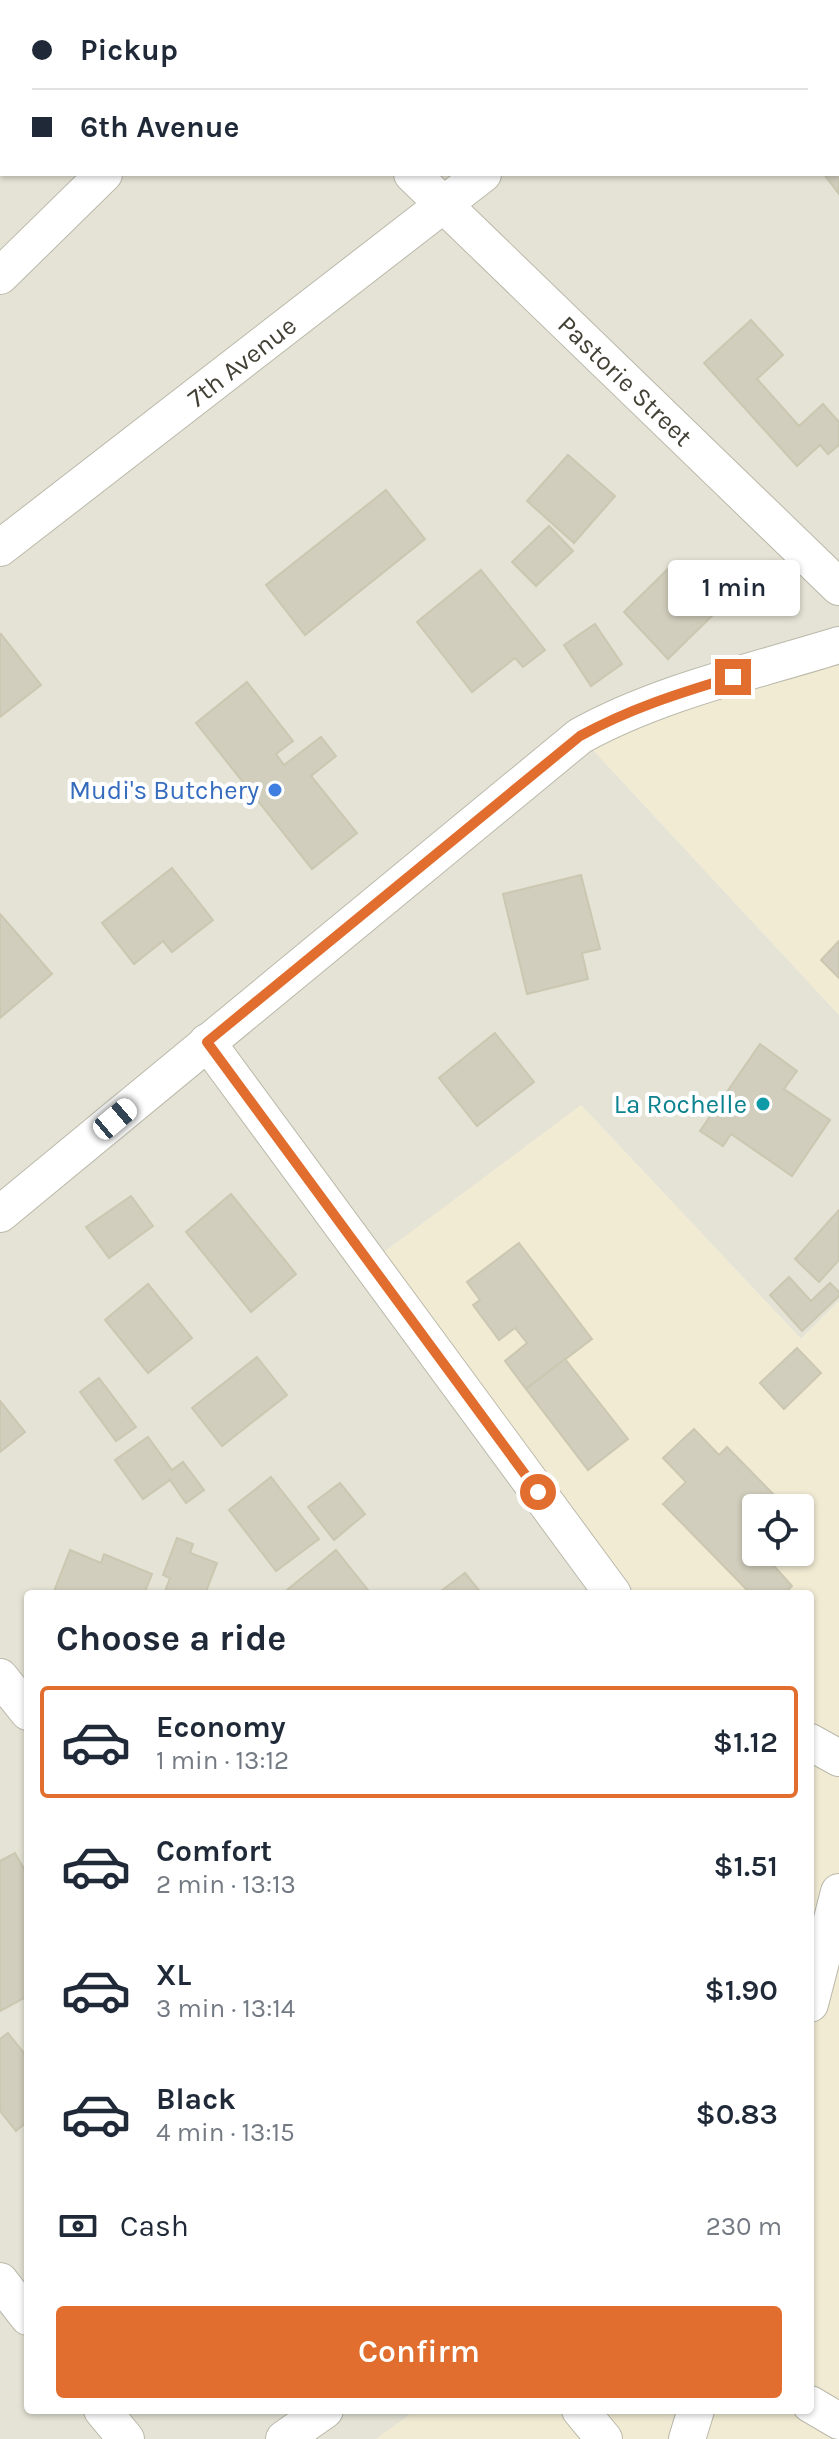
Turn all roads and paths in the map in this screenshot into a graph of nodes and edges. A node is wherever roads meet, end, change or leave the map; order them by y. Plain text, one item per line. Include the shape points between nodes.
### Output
1 (102, 176) edge
2 (414, 176) edge
3 (481, 176) edge
4 (444, 206) junction
5 (0, 276) edge
6 (0, 548) edge
7 (839, 587) edge
8 (839, 645) edge
9 (207, 1042) junction
10 (0, 1214) edge
11 (610, 1590) edge
12 (0, 1677) edge
13 (24, 1707) edge
14 (814, 1744) edge
15 (839, 1758) edge
16 (839, 1892) edge
17 (814, 1989) edge
18 (0, 2281) edge
19 (24, 2312) edge
20 (814, 2406) edge
21 (105, 2414) edge
22 (319, 2414) edge
23 (583, 2414) edge
24 (695, 2414) edge
25 (839, 2421) edge
26 (126, 2439) edge
27 (284, 2439) edge
28 (604, 2439) edge
29 (687, 2439) edge

1 - 5 street
2 - 4 street, Pastorie Street
3 - 4 street, 7th Avenue
4 - 6 street, 7th Avenue
4 - 7 street, Pastorie Street
8 - 9 street via 653,701 580,736
9 - 10 street
9 - 11 street
12 - 13 street
14 - 15 street
16 - 17 street
18 - 19 street
20 - 25 street
21 - 26 street
22 - 27 street
23 - 28 street
24 - 29 street

